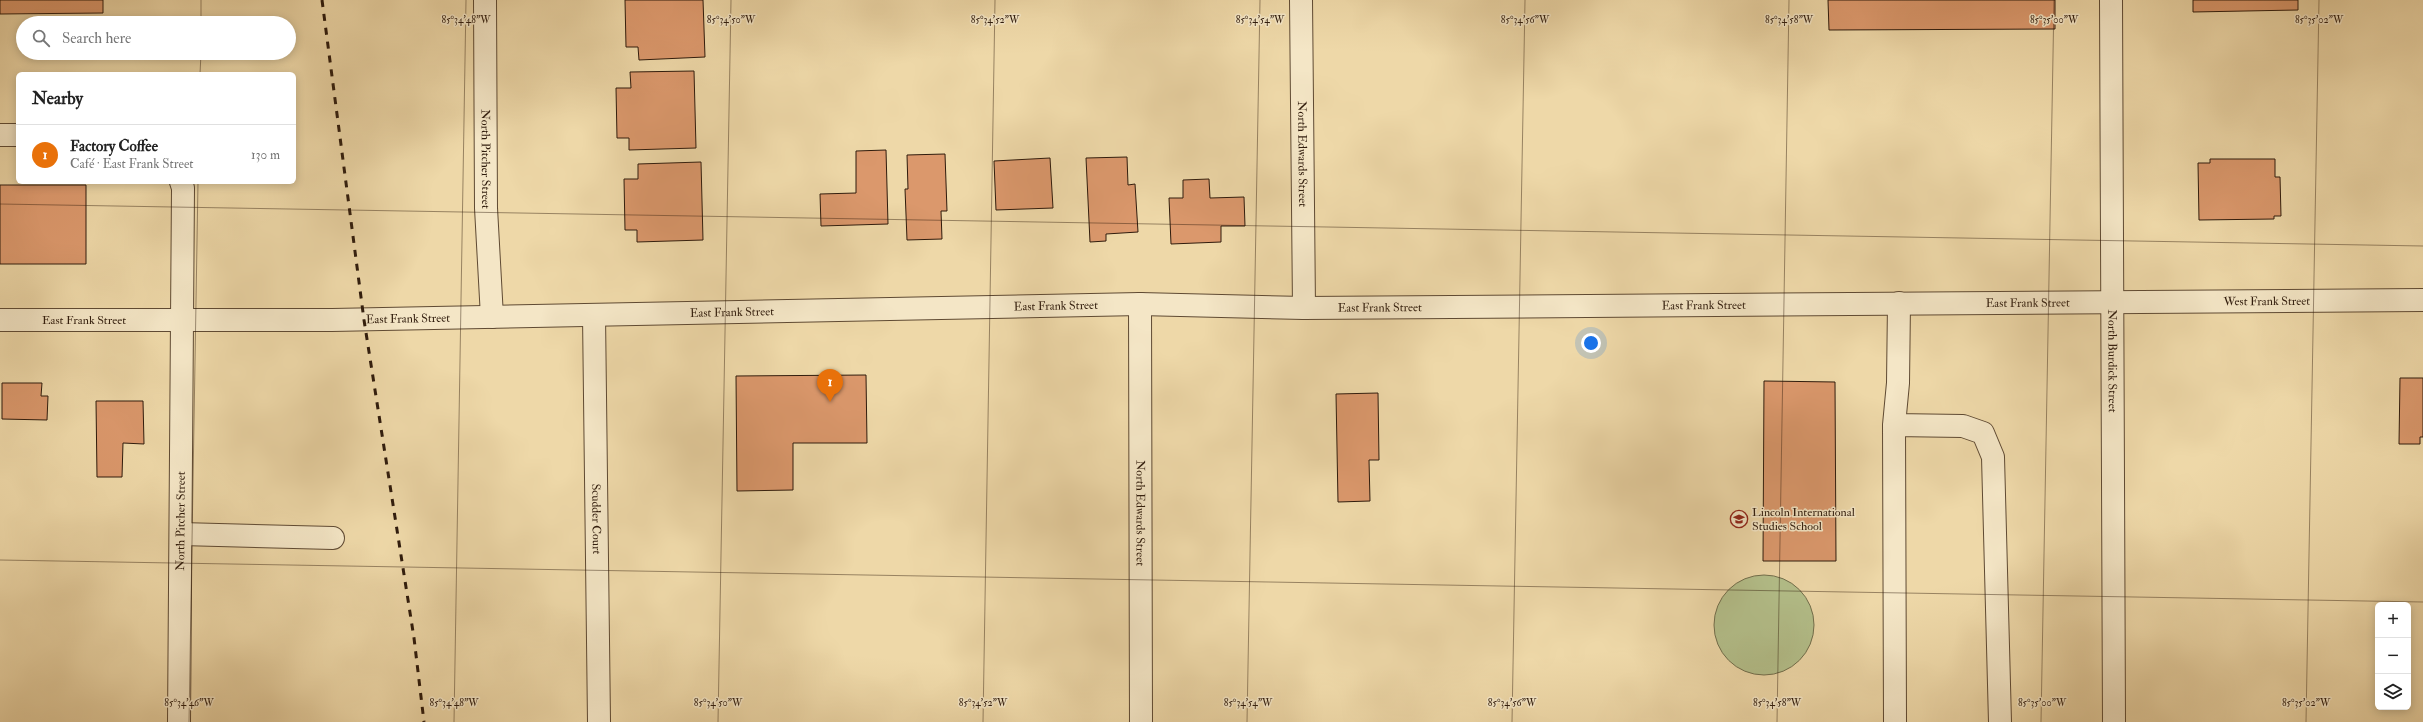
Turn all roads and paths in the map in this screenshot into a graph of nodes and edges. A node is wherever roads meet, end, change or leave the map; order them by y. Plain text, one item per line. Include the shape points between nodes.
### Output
1 (485, 0) edge
2 (1301, 0) edge
3 (2111, 0) edge
4 (0, 135) edge
5 (16, 135) edge
6 (182, 184) edge
7 (2423, 300) edge
8 (2112, 302) junction
9 (1900, 303) junction
10 (1140, 304) junction
11 (1304, 308) junction
12 (594, 315) junction
13 (492, 318) junction
14 (0, 320) edge
15 (182, 320) junction
16 (1894, 425) junction
17 (180, 534) junction
18 (333, 538) dead end
19 (179, 722) edge
20 (599, 722) edge
21 (1141, 722) edge
22 (1895, 722) edge
23 (2000, 722) edge
24 (2114, 722) edge

1 - 13 street, North Pitcher Street via 486,208
2 - 11 street, North Edwards Street
3 - 8 street, North Burdick Street
4 - 5 street
6 - 15 street, North Pitcher Street
7 - 8 street, West Frank Street
8 - 9 street, East Frank Street
8 - 24 street, North Burdick Street
9 - 11 street, East Frank Street
9 - 16 street
10 - 11 street, East Frank Street
10 - 12 street, East Frank Street
10 - 21 street, North Edwards Street
12 - 13 street, East Frank Street
12 - 20 street, Scudder Court
13 - 15 street, East Frank Street
14 - 15 street, East Frank Street
15 - 17 street, North Pitcher Street
16 - 22 street
16 - 23 street via 1963,426 1983,433 1993,457
17 - 18 street
17 - 19 street, North Pitcher Street

